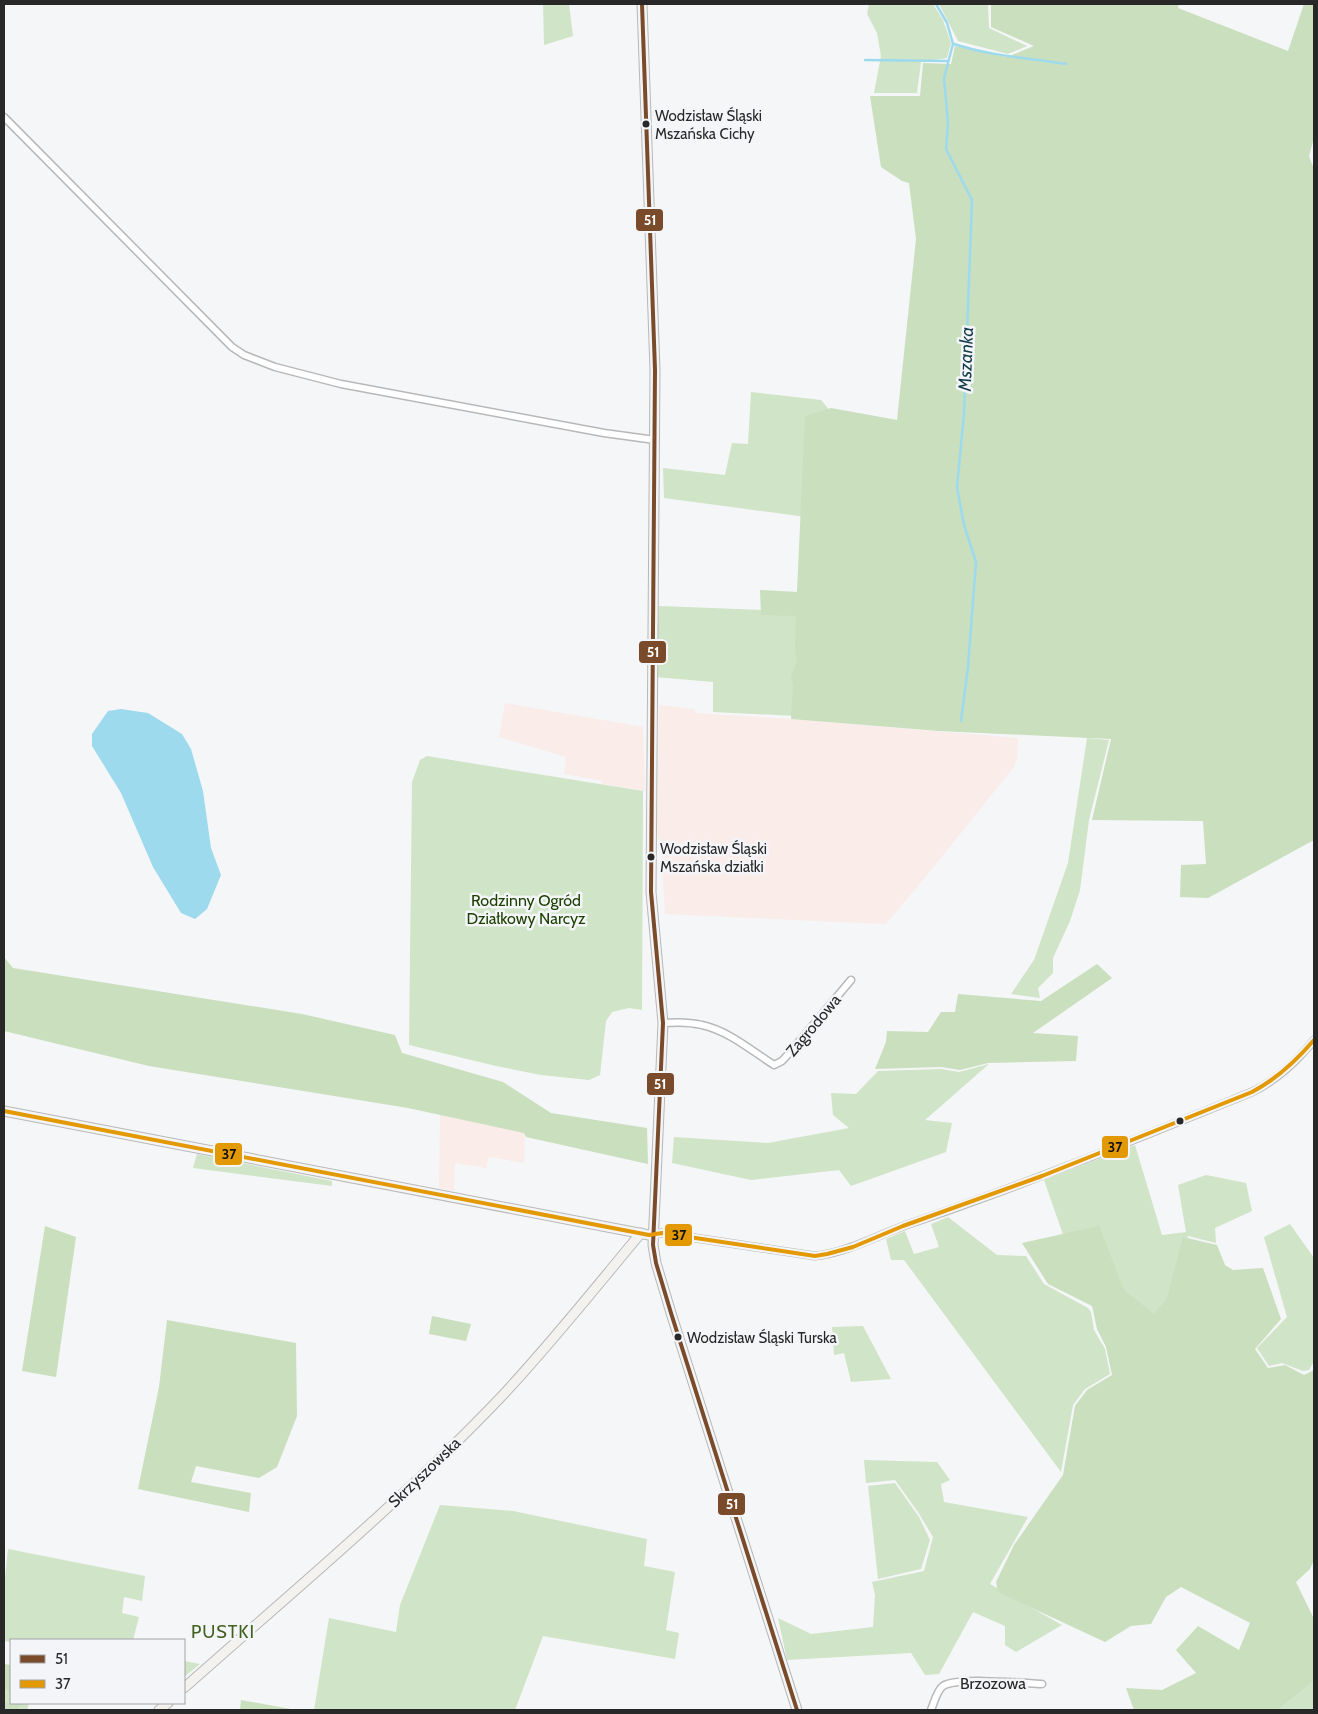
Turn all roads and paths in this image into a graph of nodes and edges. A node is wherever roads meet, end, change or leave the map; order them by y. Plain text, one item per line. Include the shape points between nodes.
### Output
1 (642, 4) edge
2 (4, 117) edge
3 (655, 440) junction
4 (851, 980) dead end
5 (663, 1023) junction
6 (1314, 1040) edge
7 (4, 1111) edge
8 (640, 1233) junction
9 (653, 1234) junction
10 (1042, 1684) dead end
11 (185, 1687) edge
12 (797, 1710) edge
13 (931, 1710) edge

1 - 3 street
2 - 3 street via 232,347 244,355 275,367 340,384
3 - 5 street via 651,892
4 - 5 street, Zagrodowa via 792,1050 774,1065 729,1036 702,1025
5 - 9 street
6 - 9 street via 1286,1070 1252,1092 1134,1141 888,1231 837,1253 806,1255
7 - 8 street
8 - 9 street
8 - 11 street, Skrzyszowska via 494,1404 377,1517
9 - 12 street via 656,1260 671,1313
10 - 13 street, Brzozowa via 973,1680 949,1684 940,1689

